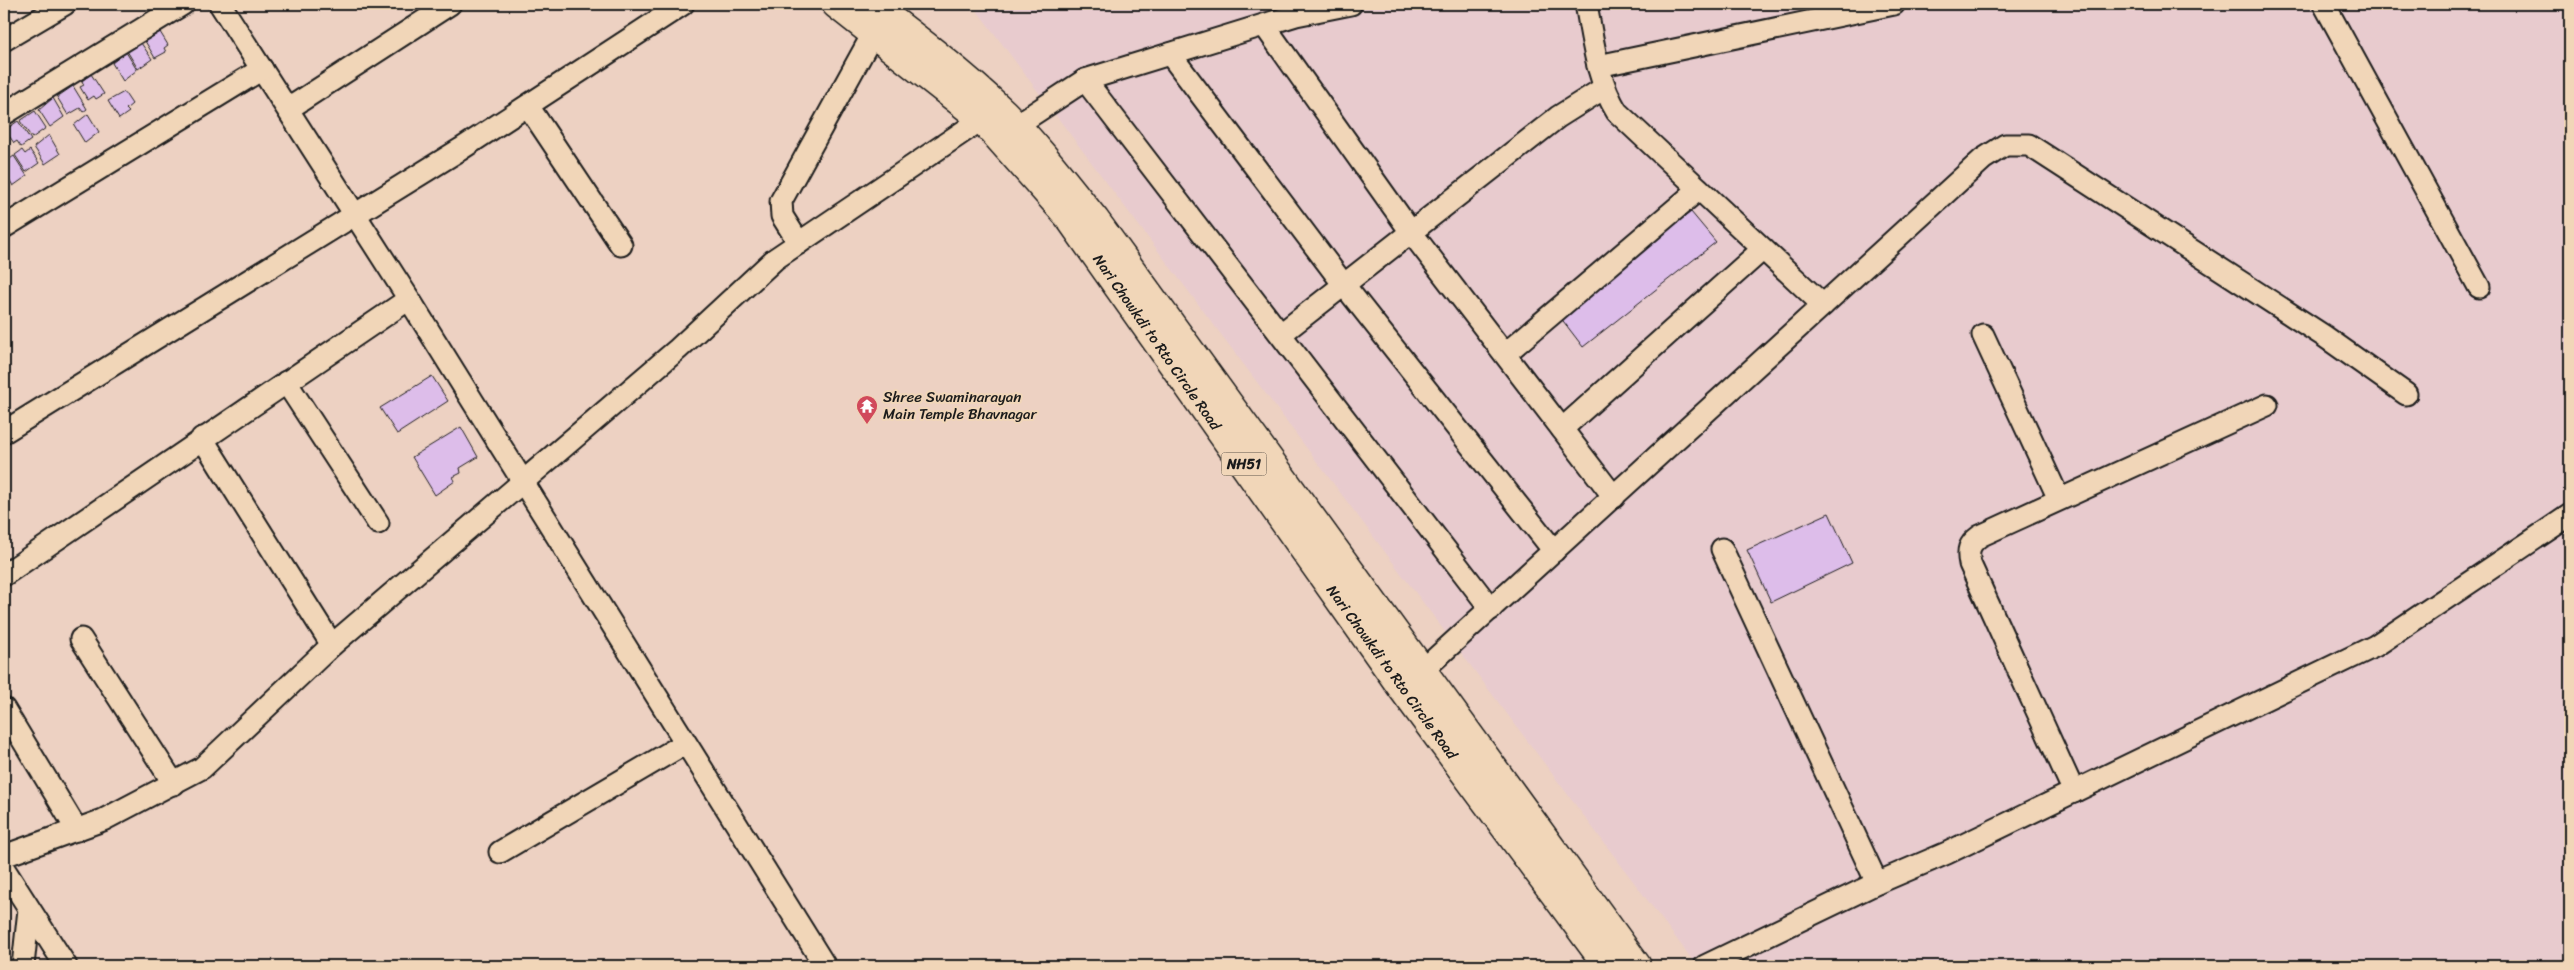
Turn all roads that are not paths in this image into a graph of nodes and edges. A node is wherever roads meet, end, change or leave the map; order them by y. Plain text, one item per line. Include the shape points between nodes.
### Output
1 (65, 4) edge
2 (183, 4) edge
3 (220, 4) edge
4 (450, 4) edge
5 (683, 4) edge
6 (836, 4) edge
7 (1351, 4) edge
8 (1586, 4) edge
9 (1894, 4) edge
10 (2324, 4) edge
11 (881, 14) edge
12 (1264, 25) junction
13 (4, 40) edge
14 (1170, 54) junction
15 (1598, 66) junction
16 (262, 69) junction
17 (1085, 80) junction
18 (1604, 88) junction
19 (528, 106) junction
20 (288, 110) junction
21 (4, 114) edge
22 (998, 122) junction
23 (1699, 189) junction
24 (355, 215) junction
25 (4, 227) edge
26 (1411, 232) junction
27 (799, 243) junction
28 (621, 245) dead end
29 (1763, 249) junction
30 (1344, 284) junction
31 (2479, 288) dead end
32 (409, 299) junction
33 (1823, 305) junction
34 (1281, 334) junction
35 (1983, 334) dead end
36 (1504, 354) junction
37 (286, 382) junction
38 (2406, 394) dead end
39 (2267, 404) dead end
40 (1562, 429) junction
41 (4, 432) edge
42 (202, 438) junction
43 (522, 481) junction
44 (1614, 497) junction
45 (2059, 500) junction
46 (2570, 516) edge
47 (378, 523) dead end
48 (1722, 549) dead end
49 (1554, 551) junction
50 (4, 575) edge
51 (1491, 609) junction
52 (81, 639) dead end
53 (332, 645) junction
54 (1424, 671) junction
55 (1402, 688) junction
56 (4, 709) edge
57 (684, 744) junction
58 (174, 784) junction
59 (2074, 792) junction
60 (77, 830) junction
61 (500, 852) dead end
62 (4, 856) edge
63 (4, 869) edge
64 (1878, 883) junction
65 (29, 909) junction
66 (23, 966) edge
67 (66, 966) edge
68 (825, 966) edge
69 (1608, 966) edge
70 (1637, 966) edge
71 (1705, 966) edge

1 - 13 street
2 - 21 street
3 - 16 street
4 - 20 street
5 - 19 street
6 - 11 highway, Nari Chowkdi to Rto Circle Road / NH51
7 - 12 street
8 - 15 street
9 - 15 street
10 - 31 street
11 - 22 highway, Nari Chowkdi to Rto Circle Road / NH51
11 - 27 street via 781,201 782,216
12 - 14 street
12 - 26 street
14 - 17 street
14 - 30 street
15 - 18 street
16 - 20 street
16 - 25 street
17 - 22 street
17 - 34 street
18 - 23 street via 1617,112
18 - 26 street via 1558,117
19 - 24 street
19 - 28 street
20 - 24 street
22 - 27 street
22 - 54 highway, NH51 via 1095,220
22 - 55 highway, Nari Chowkdi to Rto Circle Road / NH51
23 - 29 street
23 - 36 street
24 - 32 street
24 - 41 street
26 - 30 street
26 - 36 street
27 - 43 street via 775,259 678,349
29 - 33 street
29 - 40 street
30 - 34 street
30 - 49 street
32 - 37 street
32 - 43 street
33 - 38 street via 1983,159 2005,145 2029,146 2316,331
33 - 44 street
34 - 51 street
35 - 45 street
36 - 40 street
37 - 42 street
37 - 47 street
39 - 45 street
40 - 44 street
42 - 50 street
42 - 53 street
43 - 53 street
43 - 57 street
44 - 49 street
45 - 59 street via 1980,536 1971,543 1968,552 1970,564
46 - 59 street via 2375,646
48 - 64 street
49 - 51 street
51 - 54 street
52 - 58 street
53 - 58 street via 202,768
54 - 55 street
54 - 70 highway, NH51
55 - 69 highway, Nari Chowkdi to Rto Circle Road / NH51
56 - 60 street
57 - 61 street
57 - 68 street
58 - 60 street
59 - 64 street
60 - 62 street
63 - 65 street
64 - 71 street
65 - 66 street
65 - 67 street

